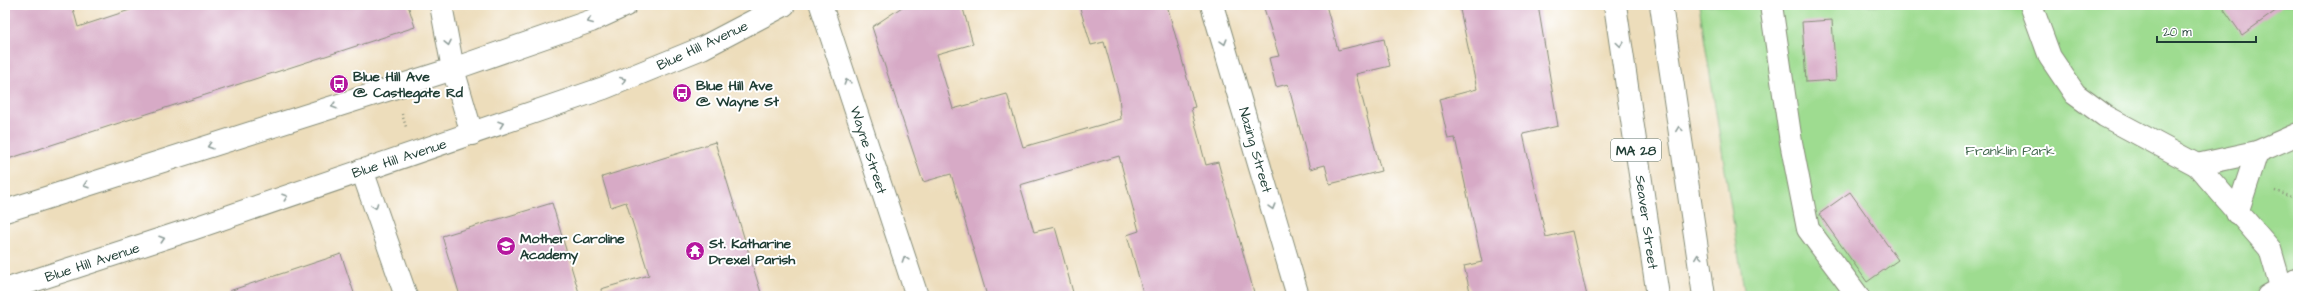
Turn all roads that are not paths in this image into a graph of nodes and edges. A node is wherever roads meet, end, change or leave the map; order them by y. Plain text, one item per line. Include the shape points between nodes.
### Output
1 (441, 5) edge
2 (626, 5) edge
3 (784, 5) edge
4 (821, 5) edge
5 (1212, 5) edge
6 (1615, 5) edge
7 (1661, 5) edge
8 (1771, 5) edge
9 (2030, 5) edge
10 (453, 68) junction
11 (472, 134) junction
12 (2298, 134) edge
13 (2257, 152) junction
14 (2197, 165) junction
15 (362, 170) junction
16 (5, 211) edge
17 (2237, 213) junction
18 (2282, 287) edge
19 (5, 290) edge
20 (406, 296) edge
21 (917, 296) edge
22 (1298, 296) edge
23 (1658, 296) edge
24 (1704, 296) edge
25 (1858, 296) edge

1 -> 10 main road
2 -> 10 main road via 591,22
11 -> 3 main road, Blue Hill Avenue via 604,88 688,54
21 -> 4 main road, Wayne Street
5 -> 22 main road, Nazing Street
6 -> 23 main road, Seaver Street / MA 28
24 -> 7 main road, MA 28
8 - 25 main road via 1791,142 1808,229
9 - 14 main road via 2050,56 2074,94 2105,116
10 - 11 main road
10 -> 16 main road
11 - 15 main road, Blue Hill Avenue
12 - 13 main road
13 - 14 main road
13 - 17 main road
14 - 17 main road
19 -> 15 main road, Blue Hill Avenue
15 -> 20 main road
17 - 18 main road via 2270,249

